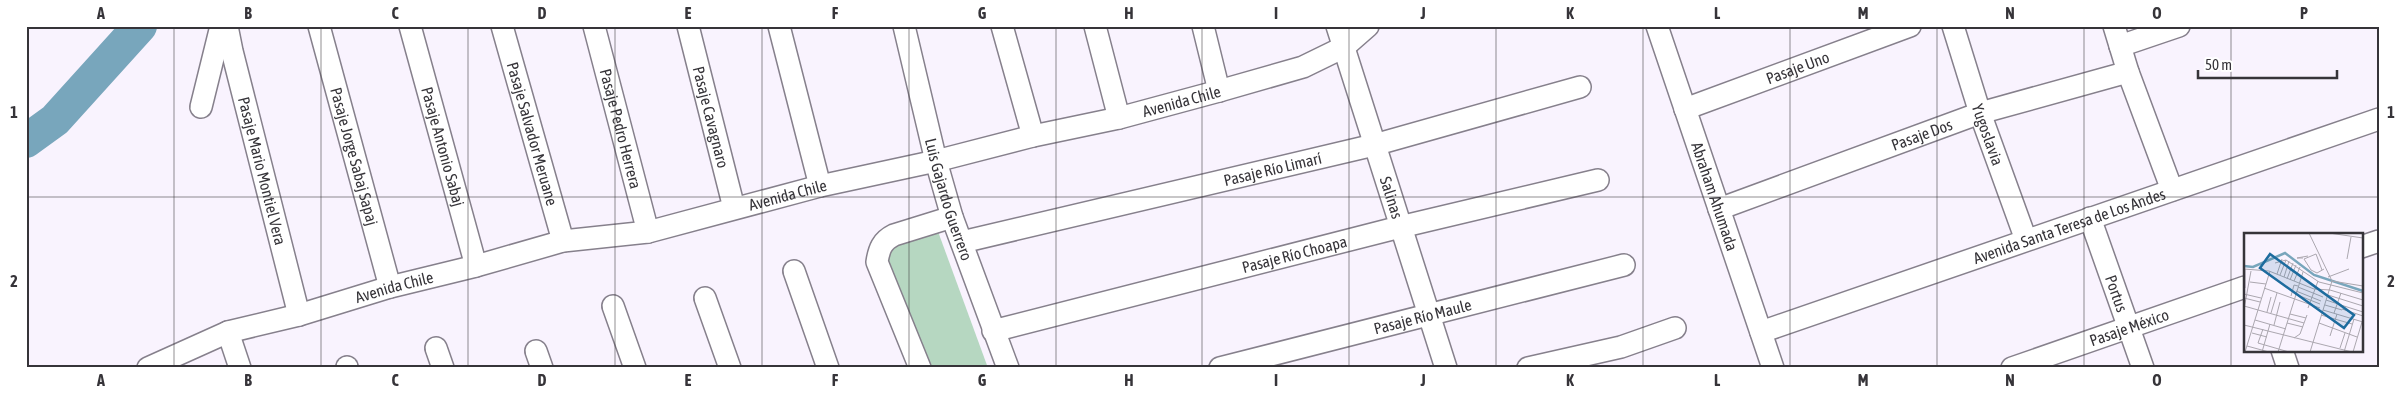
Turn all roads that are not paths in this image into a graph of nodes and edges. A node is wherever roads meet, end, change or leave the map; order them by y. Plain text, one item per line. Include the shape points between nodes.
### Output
1 (221, 26) edge
2 (228, 26) edge
3 (319, 26) edge
4 (410, 26) edge
5 (502, 26) edge
6 (594, 26) edge
7 (688, 26) edge
8 (779, 26) edge
9 (904, 26) edge
10 (1002, 26) edge
11 (1095, 26) edge
12 (1203, 26) edge
13 (1337, 26) edge
14 (1368, 26) edge
15 (1657, 26) edge
16 (1910, 26) edge
17 (1953, 26) edge
18 (2179, 26) edge
19 (2117, 36) edge
20 (1344, 47) junction
21 (2128, 72) junction
22 (1580, 87) dead end
23 (1219, 91) junction
24 (201, 107) dead end
25 (1685, 109) junction
26 (1980, 113) junction
27 (1119, 118) junction
28 (2379, 119) edge
29 (1033, 136) junction
30 (1374, 145) junction
31 (936, 161) junction
32 (1598, 180) dead end
33 (820, 186) junction
34 (2172, 190) junction
35 (734, 208) junction
36 (1719, 209) junction
37 (952, 217) junction
38 (2090, 218) junction
39 (1400, 227) junction
40 (648, 232) junction
41 (2026, 240) junction
42 (563, 241) junction
43 (2379, 241) edge
44 (962, 242) junction
45 (2362, 247) edge
46 (1624, 265) dead end
47 (476, 266) junction
48 (794, 271) dead end
49 (390, 287) junction
50 (2244, 287) edge
51 (704, 298) dead end
52 (613, 306) dead end
53 (299, 315) junction
54 (1429, 316) junction
55 (1675, 328) dead end
56 (2129, 328) junction
57 (993, 331) junction
58 (228, 332) junction
59 (1761, 332) junction
60 (2283, 352) edge
61 (1554, 365) edge
62 (2016, 367) edge
63 (148, 368) edge
64 (240, 368) edge
65 (635, 368) edge
66 (730, 368) edge
67 (828, 368) edge
68 (920, 368) edge
69 (1008, 368) edge
70 (1220, 368) edge
71 (1446, 368) edge
72 (1528, 368) edge
73 (1773, 368) edge
74 (2143, 368) edge
75 (2288, 368) edge

1 - 24 street
2 - 53 street, Pasaje Mario Montiel Vera
3 - 49 street, Pasaje Jorge Sabaj Sapaj
4 - 47 street, Pasaje Antonio Sabaj
5 - 42 street, Pasaje Salvador Meruane
6 - 40 street, Pasaje Pedro Herrera
7 - 35 street, Pasaje Cavagnaro
8 - 33 street
9 - 31 street, Luis Gajardo Guerrero
10 - 29 street
11 - 27 street
12 - 23 street
13 - 20 street, Salinas
14 - 20 street, Avenida Chile
15 - 25 street, Abraham Ahumada
16 - 25 street, Pasaje Uno
17 - 26 street, Yugoslavia
18 - 19 street
19 - 21 street
20 - 23 street, Avenida Chile via 1303,67
20 - 30 street, Salinas
21 - 26 street, Pasaje Dos
21 - 34 street
22 - 30 street, Pasaje Río Limarí
23 - 27 street, Avenida Chile
25 - 36 street, Abraham Ahumada
26 - 36 street, Pasaje Dos
26 - 41 street, Yugoslavia
27 - 29 street, Avenida Chile
28 - 34 street, Avenida Santa Teresa de Los Andes
29 - 31 street, Avenida Chile
30 - 39 street, Salinas
30 - 44 street, Pasaje Río Limarí
31 - 33 street, Avenida Chile
31 - 37 street, Luis Gajardo Guerrero
32 - 39 street, Pasaje Río Choapa
33 - 35 street, Avenida Chile
34 - 38 street, Avenida Santa Teresa de Los Andes
35 - 40 street, Avenida Chile
36 - 59 street, Abraham Ahumada
37 - 44 street, Luis Gajardo Guerrero
37 - 68 street via 894,235 885,240 878,254 877,262
38 - 41 street, Avenida Santa Teresa de Los Andes
38 - 56 street, Portus
39 - 54 street, Salinas
39 - 57 street, Pasaje Río Choapa
40 - 42 street, Avenida Chile
41 - 59 street, Avenida Santa Teresa de Los Andes
42 - 47 street, Avenida Chile
43 - 45 street
44 - 57 street, Luis Gajardo Guerrero
46 - 54 street, Pasaje Río Maule
47 - 49 street, Avenida Chile
48 - 67 street
49 - 53 street, Avenida Chile
50 - 56 street, Pasaje México
51 - 66 street
52 - 65 street
53 - 58 street, Avenida Chile
54 - 70 street, Pasaje Río Maule
54 - 71 street, Salinas
55 - 61 street
56 - 62 street, Pasaje México
56 - 74 street, Portus
57 - 69 street, Luis Gajardo Guerrero
58 - 63 street, Avenida Chile
58 - 64 street
59 - 73 street, Abraham Ahumada
60 - 75 street
61 - 72 street

